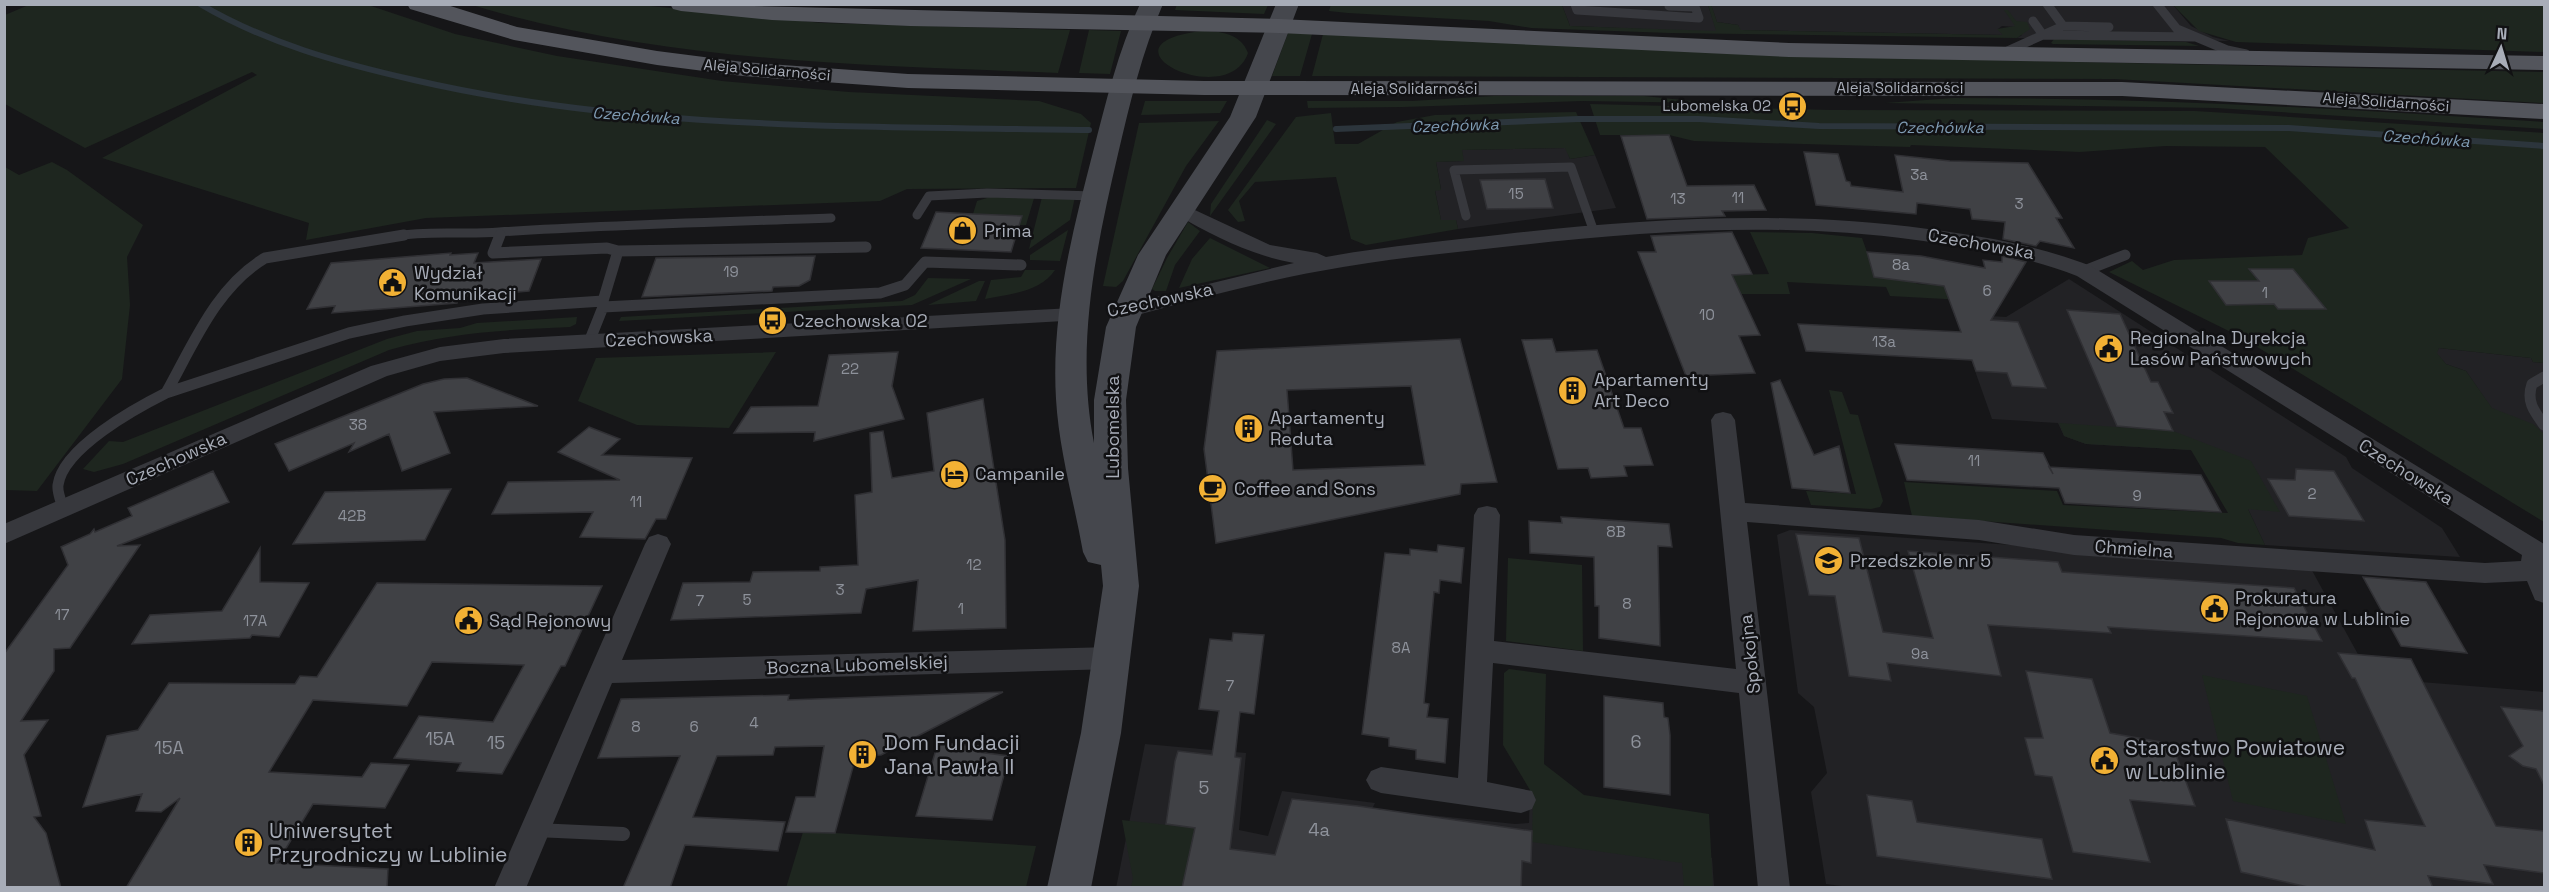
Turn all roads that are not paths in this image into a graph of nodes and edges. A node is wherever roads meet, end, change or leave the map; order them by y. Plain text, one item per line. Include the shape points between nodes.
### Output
1 (418, 4) edge
2 (681, 4) edge
3 (731, 4) edge
4 (1575, 4) edge
5 (2047, 4) edge
6 (2157, 4) edge
7 (1669, 6) edge
8 (1694, 6) edge
9 (772, 13) junction
10 (1148, 14) edge
11 (1283, 15) edge
12 (2033, 21) dead end
13 (2063, 26) junction
14 (2177, 28) junction
15 (2043, 34) junction
16 (2194, 37) junction
17 (1998, 54) junction
18 (2268, 59) junction
19 (2544, 63) edge
20 (1123, 87) junction
21 (1255, 88) junction
22 (2544, 112) edge
23 (1095, 196) junction
24 (1182, 210) junction
25 (917, 215) dead end
26 (1466, 216) dead end
27 (831, 218) dead end
28 (1593, 230) junction
29 (501, 232) junction
30 (866, 247) dead end
31 (618, 250) junction
32 (2125, 255) dead end
33 (1344, 261) junction
34 (1021, 265) dead end
35 (2084, 271) junction
36 (603, 304) junction
37 (1126, 311) junction
38 (1073, 315) junction
39 (589, 342) junction
40 (2544, 377) edge
41 (166, 393) junction
42 (1723, 420) dead end
43 (2544, 425) edge
44 (63, 508) junction
45 (1734, 512) junction
46 (1487, 515) dead end
47 (4, 535) edge
48 (658, 544) dead end
49 (2541, 568) edge
50 (1478, 650) junction
51 (1112, 658) junction
52 (603, 672) junction
53 (1753, 684) junction
54 (1381, 780) dead end
55 (1472, 794) junction
56 (1521, 801) dead end
57 (534, 830) junction
58 (623, 834) dead end
59 (510, 888) edge
60 (1069, 888) edge
61 (1774, 888) edge

1 - 20 main road, Aleja Solidarności via 514,33 681,62 872,79
2 - 9 main road
3 - 9 main road
4 - 8 lane via 1577,10 1699,18
5 - 13 lane
6 - 14 lane
7 - 8 lane
9 - 10 main road via 921,20
10 - 11 main road, Aleja Solidarności
10 - 20 street, Lubomelska
11 - 17 main road, Aleja Solidarności via 1790,50
11 - 21 street, Lubomelska
12 - 15 lane
13 - 14 lane
13 - 15 lane
14 - 16 lane
15 - 16 lane
15 - 17 lane via 2024,46
16 - 18 lane via 2227,50
17 - 18 main road, Aleja Solidarności
18 - 19 main road, Aleja Solidarności
20 - 21 main road, Aleja Solidarności
20 - 23 street, Lubomelska
21 - 22 main road, Aleja Solidarności via 2131,89
21 - 24 street, Lubomelska via 1238,127
23 - 25 lane via 928,196
23 - 38 street, Lubomelska
24 - 33 street, Czechowska via 1274,255
24 - 37 street, Lubomelska via 1152,255
26 - 28 lane via 1454,170 1571,167
27 - 29 lane
28 - 33 street, Czechowska
28 - 35 street, Czechowska via 1747,222 1854,225 2003,246
29 - 31 lane via 493,253
29 - 41 lane via 420,232 265,258 251,264 232,282
30 - 31 lane
31 - 36 lane
32 - 35 lane
33 - 37 street, Czechowska
34 - 36 lane via 925,262 905,285 880,293
35 - 49 street, Czechowska
36 - 39 lane
36 - 41 lane via 483,309 405,321 349,333
37 - 38 street, Czechowska
37 - 51 street, Lubomelska via 1115,349 1110,400 1111,468 1121,586
38 - 39 street, Czechowska
38 - 51 street, Lubomelska via 1072,403 1101,550
39 - 44 street, Czechowska via 471,349 408,361
40 - 43 lane via 2532,384 2528,396
41 - 44 lane via 138,405 112,424 64,468 58,485
42 - 45 street, Spokojna
44 - 47 street, Czechowska
45 - 49 street, Chmielna via 1979,530 2074,545 2485,573
45 - 53 street, Spokojna
46 - 50 street
48 - 52 street
50 - 53 street
50 - 55 street
51 - 52 street, Boczna Lubomelskiej
51 - 60 street, Lubomelska
52 - 57 street
53 - 61 street, Spokojna
54 - 55 street
55 - 56 street
57 - 58 lane
57 - 59 street

